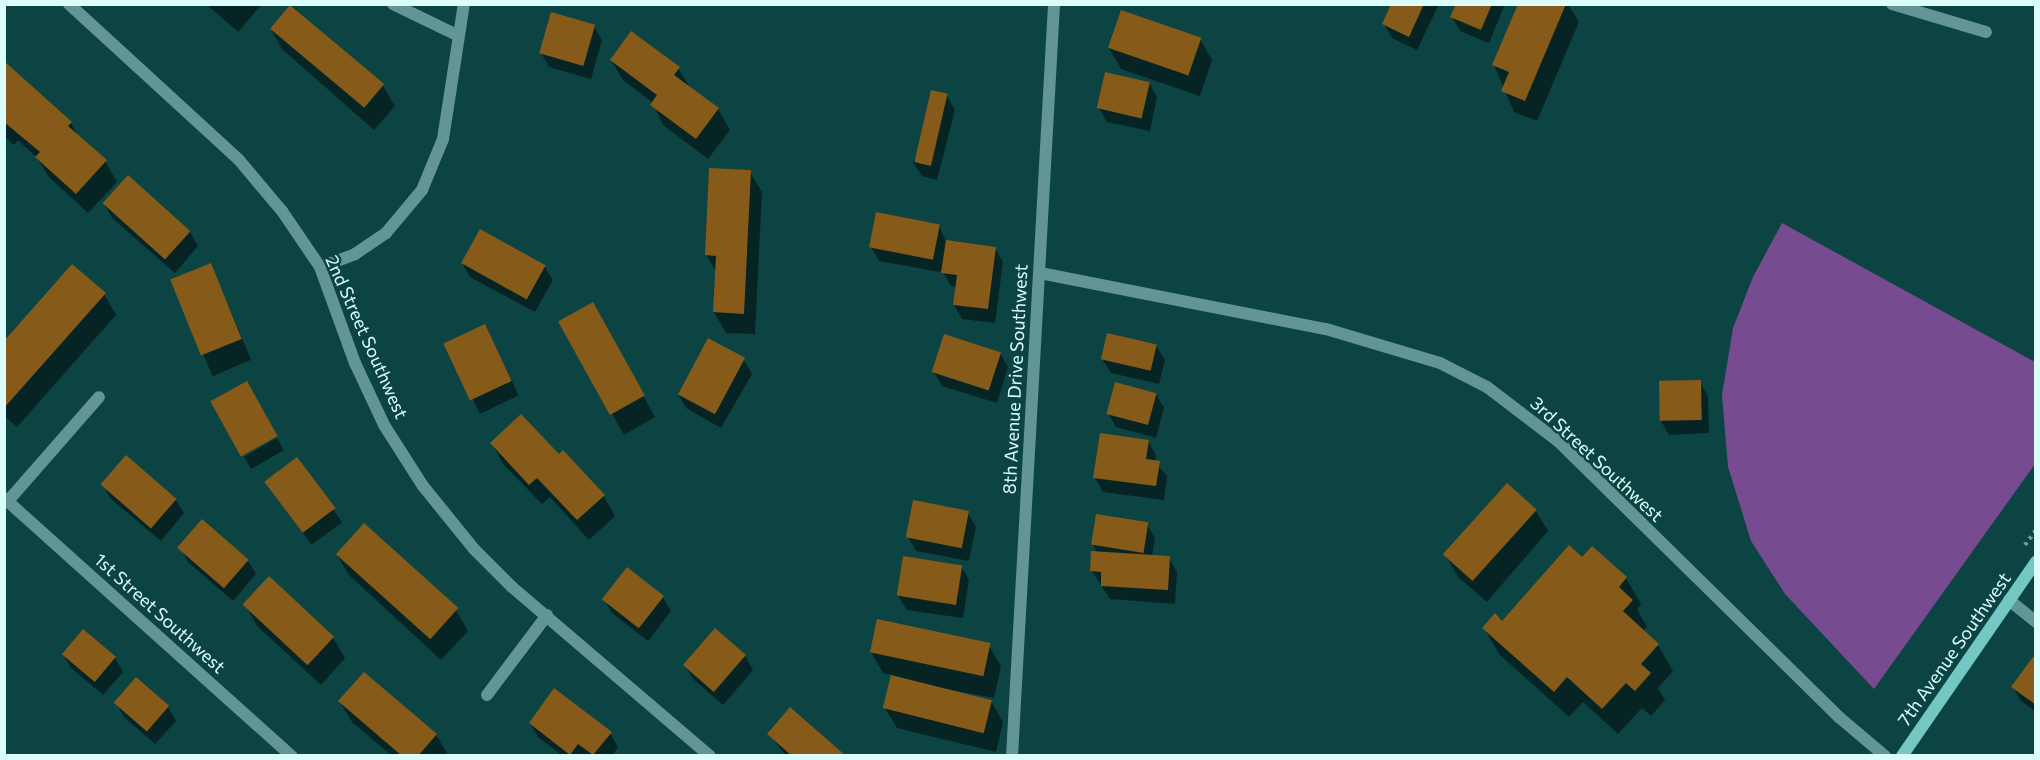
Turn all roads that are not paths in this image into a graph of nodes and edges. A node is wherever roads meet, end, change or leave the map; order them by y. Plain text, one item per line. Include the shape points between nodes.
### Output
1 (69, 4) edge
2 (393, 4) edge
3 (464, 4) edge
4 (1054, 4) edge
5 (1892, 4) edge
6 (1986, 32) dead end
7 (459, 36) junction
8 (320, 267) junction
9 (1040, 273) junction
10 (99, 397) dead end
11 (6, 502) edge
12 (2036, 562) edge
13 (2009, 600) junction
14 (546, 615) junction
15 (2036, 622) edge
16 (487, 695) dead end
17 (292, 756) edge
18 (710, 756) edge
19 (1012, 756) edge
20 (1886, 756) edge
21 (1902, 756) edge

1 - 8 street, 2nd Street Southwest via 239,160 282,211
2 - 7 street
3 - 7 street
4 - 9 street, 8th Avenue Drive Southwest
5 - 6 street
7 - 8 street via 443,139 422,190 386,233 355,254
8 - 14 street, 2nd Street Southwest via 355,363 384,425 423,486 474,549
9 - 19 street, 8th Avenue Drive Southwest
9 - 20 street, 3rd Street Southwest via 1326,329 1440,363 1487,387 1558,441 1832,710
10 - 11 street
11 - 17 street, 1st Street Southwest
12 - 13 street, 7th Avenue Southwest
13 - 15 street
13 - 21 street, 7th Avenue Southwest
14 - 16 street
14 - 18 street, 2nd Street Southwest

